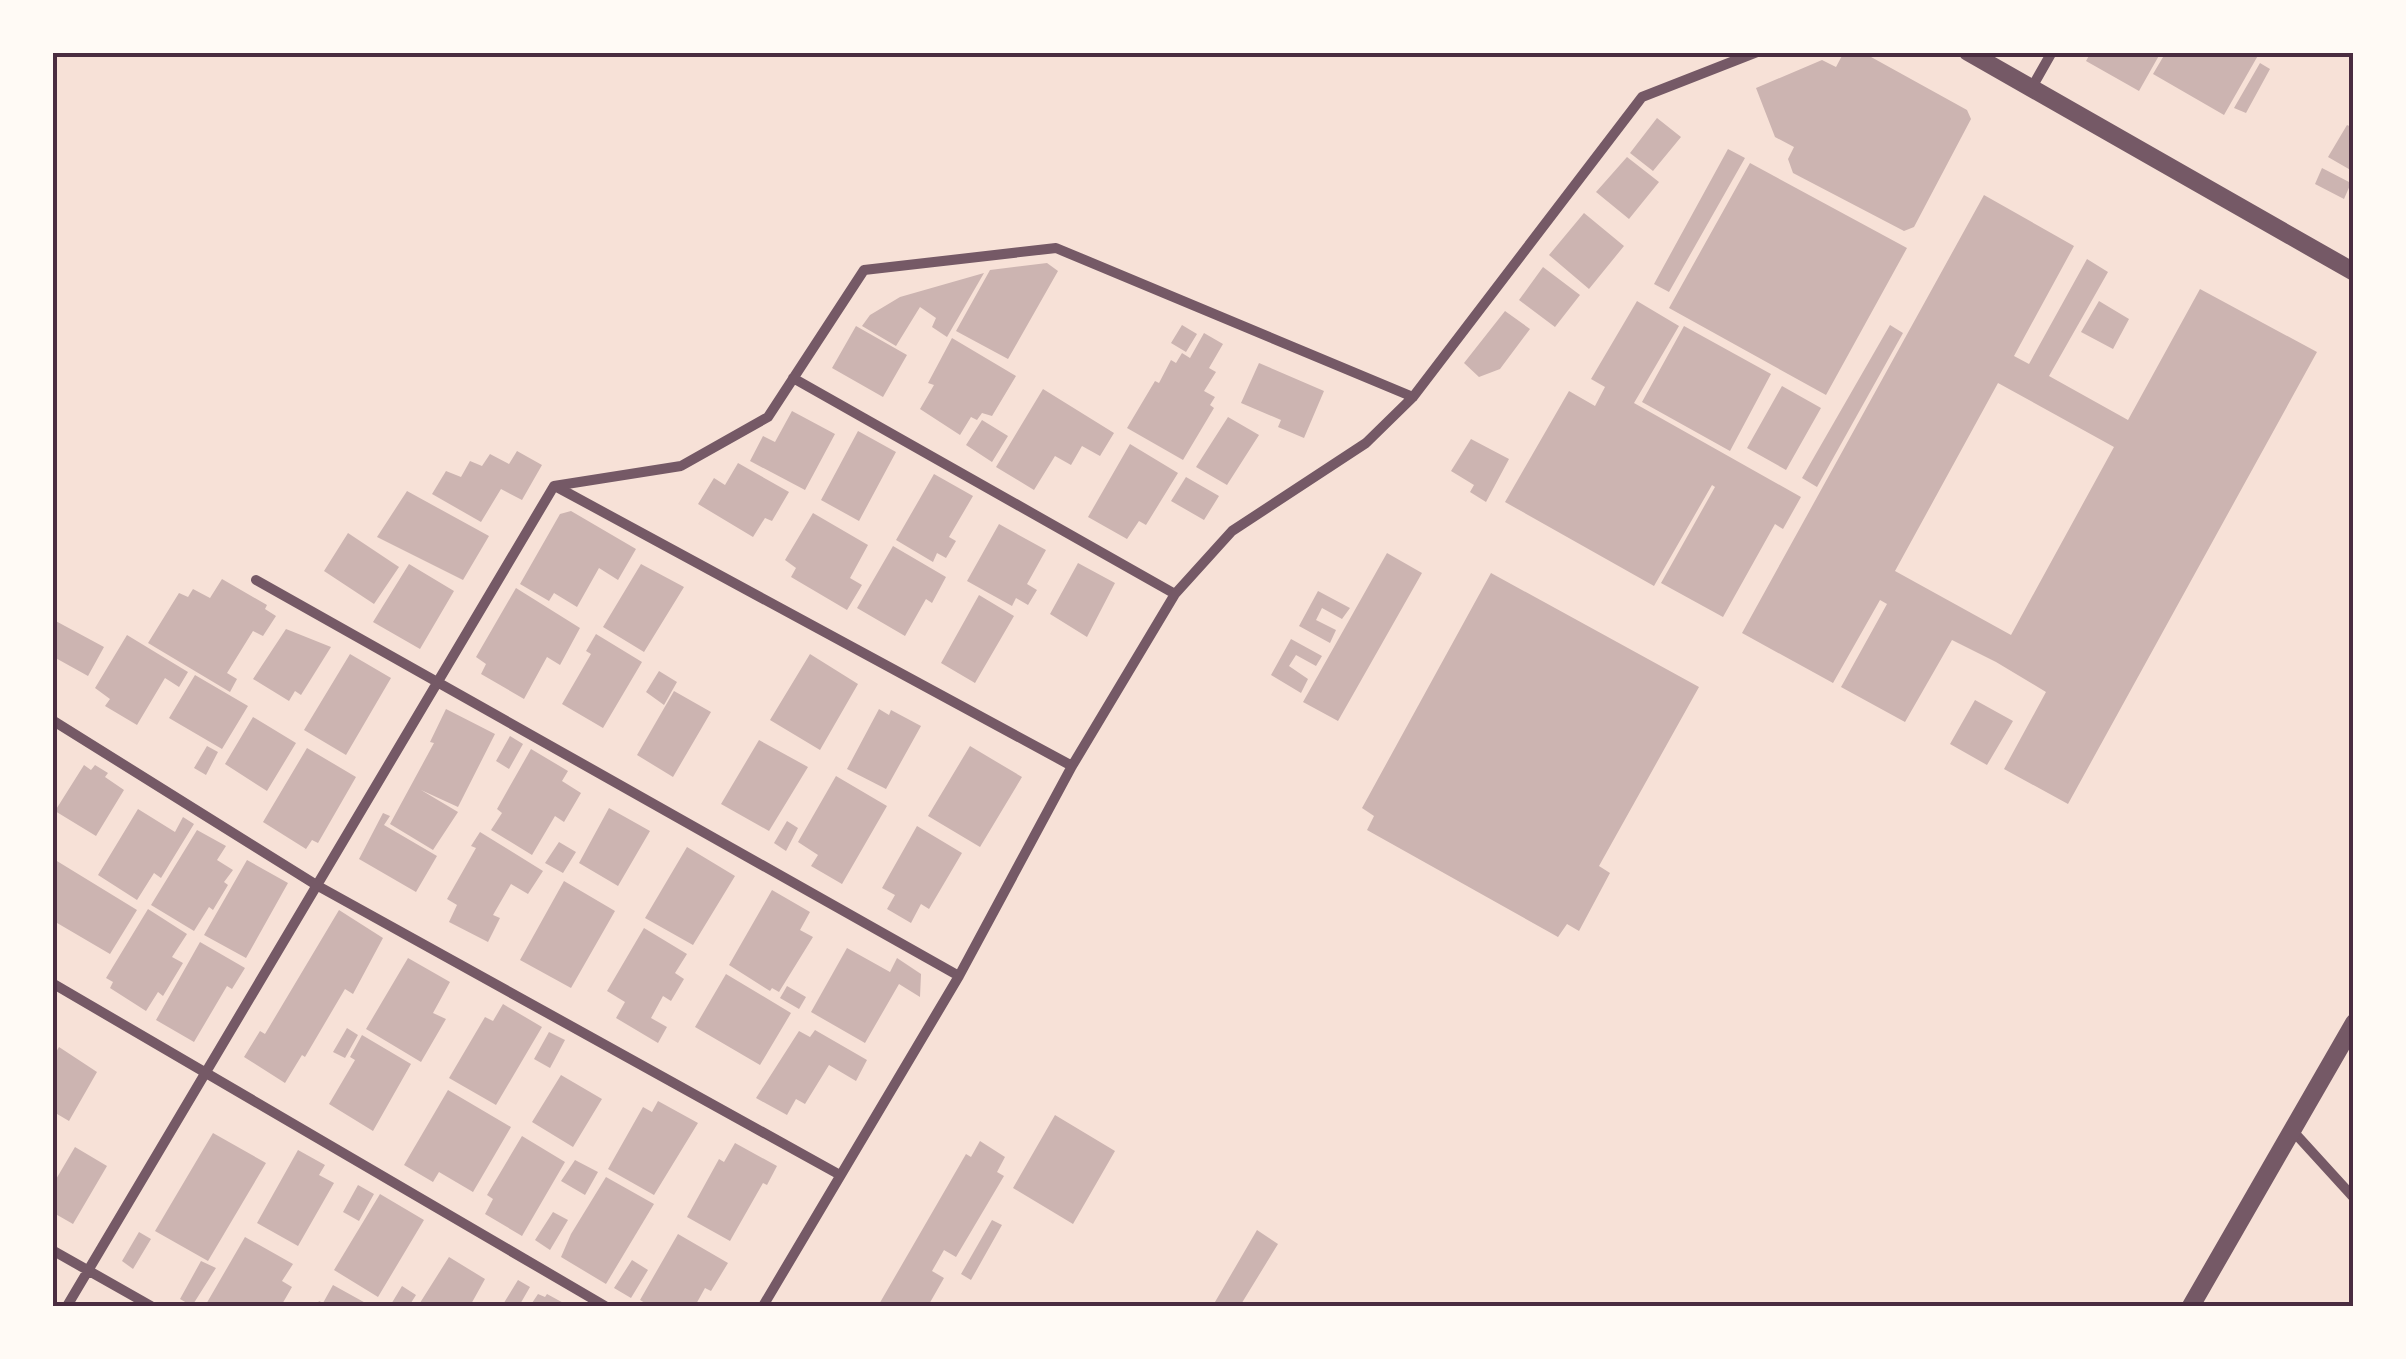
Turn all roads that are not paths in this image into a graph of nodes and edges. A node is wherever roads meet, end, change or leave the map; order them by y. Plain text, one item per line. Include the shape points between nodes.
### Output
1 (1757, 52) edge
2 (1968, 52) edge
3 (2052, 52) edge
4 (2031, 88) junction
5 (2354, 272) edge
6 (794, 378) junction
7 (1413, 397) junction
8 (554, 486) junction
9 (256, 580) dead end
10 (1175, 594) junction
11 (440, 681) junction
12 (52, 720) edge
13 (1072, 766) junction
14 (318, 886) junction
15 (959, 976) junction
16 (52, 983) edge
17 (2354, 1023) edge
18 (208, 1072) junction
19 (2292, 1130) junction
20 (840, 1176) junction
21 (2354, 1198) edge
22 (52, 1250) edge
23 (89, 1270) junction
24 (68, 1306) edge
25 (152, 1306) edge
26 (605, 1306) edge
27 (763, 1306) edge
28 (2191, 1306) edge

1 - 7 street via 1642,97
2 - 4 street
3 - 4 street
4 - 5 street
6 - 7 street via 864,270 1056,248
6 - 8 street via 768,417 681,466
6 - 10 street
7 - 10 street via 1366,442 1232,531
8 - 11 street
8 - 13 street
9 - 11 street
10 - 13 street
11 - 14 street
11 - 15 street
12 - 14 street
13 - 15 street
14 - 18 street
14 - 20 street
15 - 20 street
16 - 18 street
17 - 19 street
18 - 23 street
18 - 26 street
19 - 21 street
19 - 28 street
20 - 27 street
22 - 23 street
23 - 24 street
23 - 25 street

